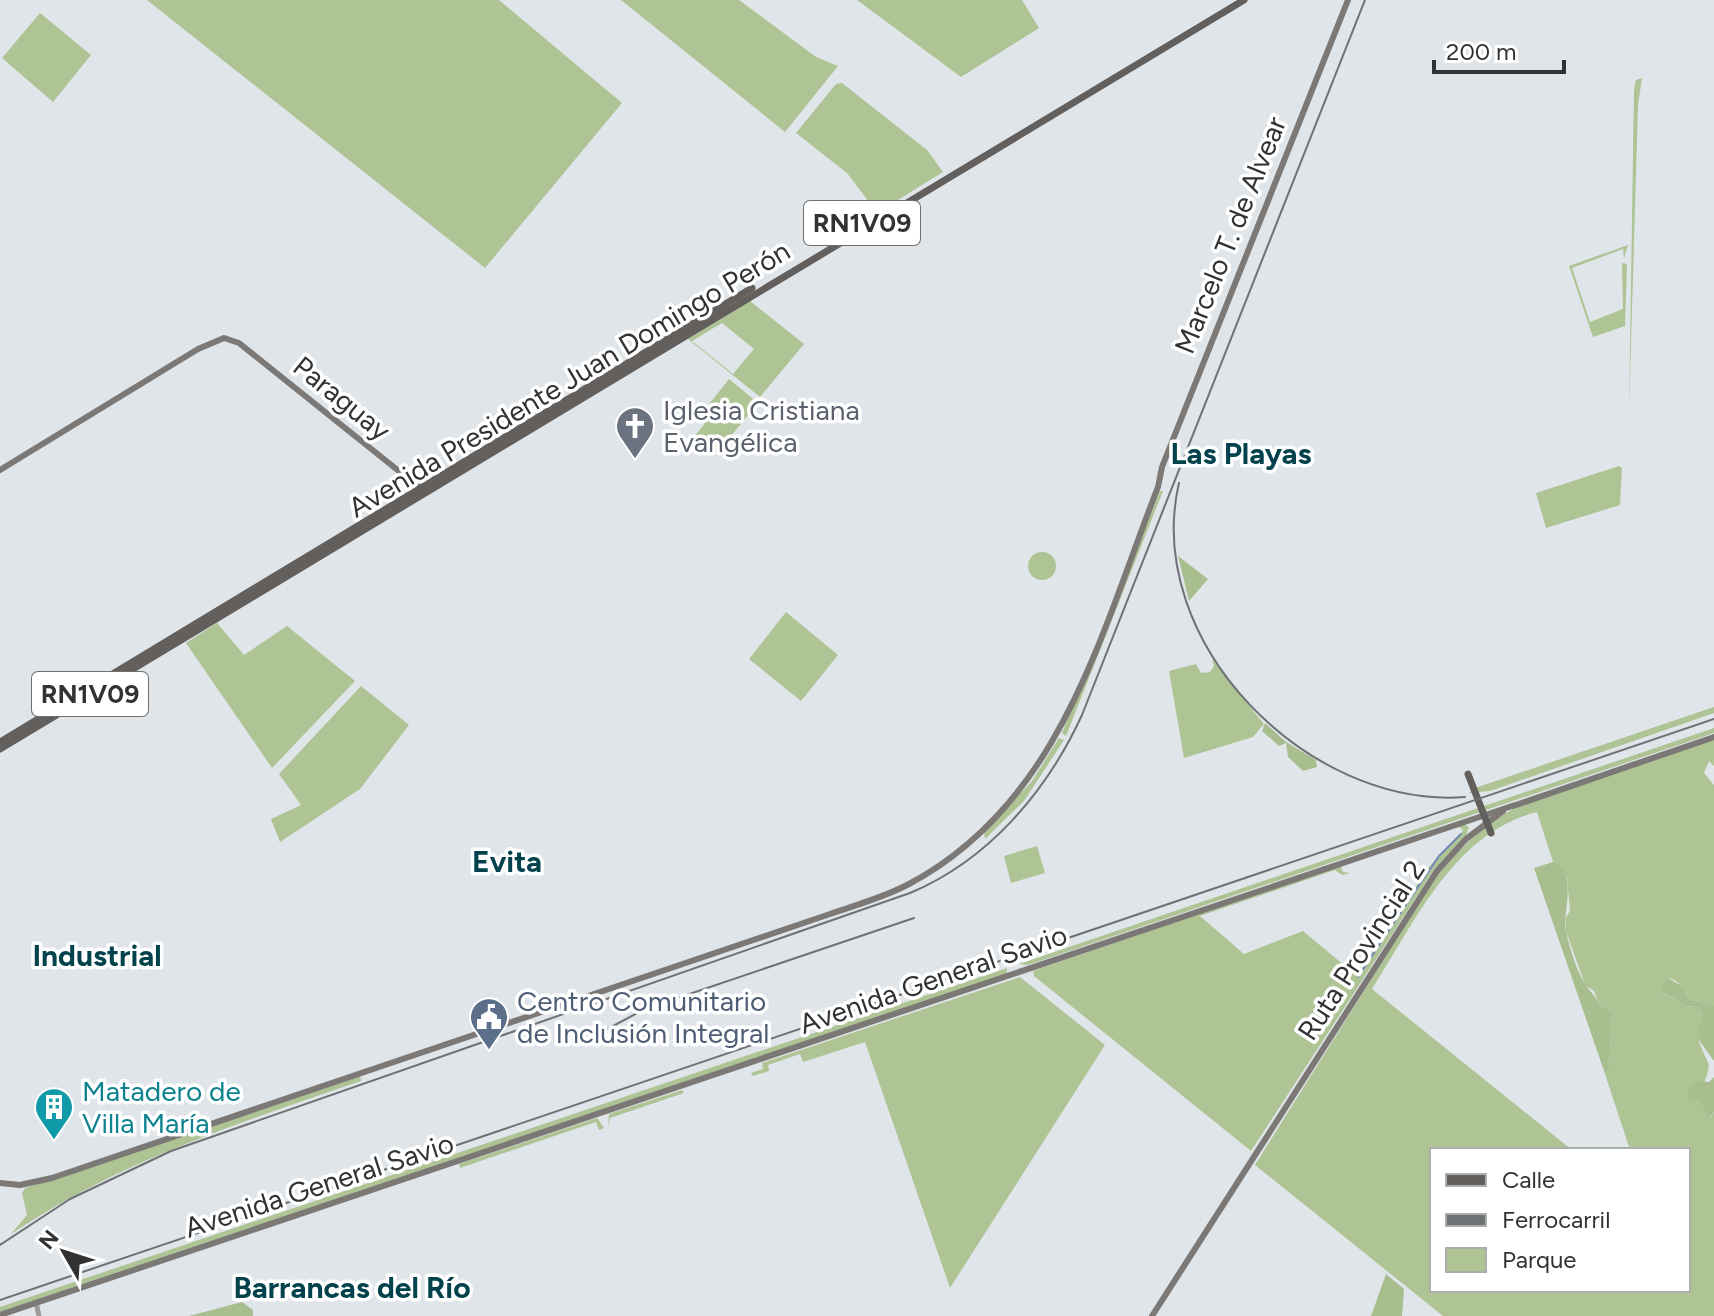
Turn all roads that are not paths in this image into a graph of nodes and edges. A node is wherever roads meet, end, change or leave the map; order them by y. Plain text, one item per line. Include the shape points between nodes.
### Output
1 (1235, 0) edge
2 (1244, 0) edge
3 (1348, 0) edge
4 (0, 470) edge
5 (420, 488) junction
6 (1714, 737) edge
7 (0, 742) edge
8 (0, 749) edge
9 (1468, 774) dead end
10 (1515, 805) junction
11 (1462, 821) junction
12 (1491, 833) dead end
13 (1471, 834) junction
14 (0, 1183) edge
15 (36, 1302) junction
16 (1, 1315) edge
17 (39, 1316) edge
18 (1152, 1316) edge

1 - 5 main road, Avenida Presidente Juan Domingo Perón / RN1V09
2 - 8 main road, Avenida Presidente Juan Domingo Perón / RN1V09
3 - 14 main road, Marcelo T. de Alvear via 1087,670 1052,747 990,822 904,887 830,914 52,1178
4 - 5 main road, Paraguay via 224,338 237,341
5 - 7 main road, Avenida Presidente Juan Domingo Perón / RN1V09
6 - 10 main road, Ruta Provincial 2
9 - 12 main road
10 - 11 main road, Avenida General Savio
10 - 13 main road, Ruta Provincial 2
11 - 13 main road via 1471,824
11 - 15 main road, Avenida General Savio
13 - 18 main road, Ruta Provincial 2 via 1430,881
15 - 16 main road, Avenida General Savio
15 - 17 street

